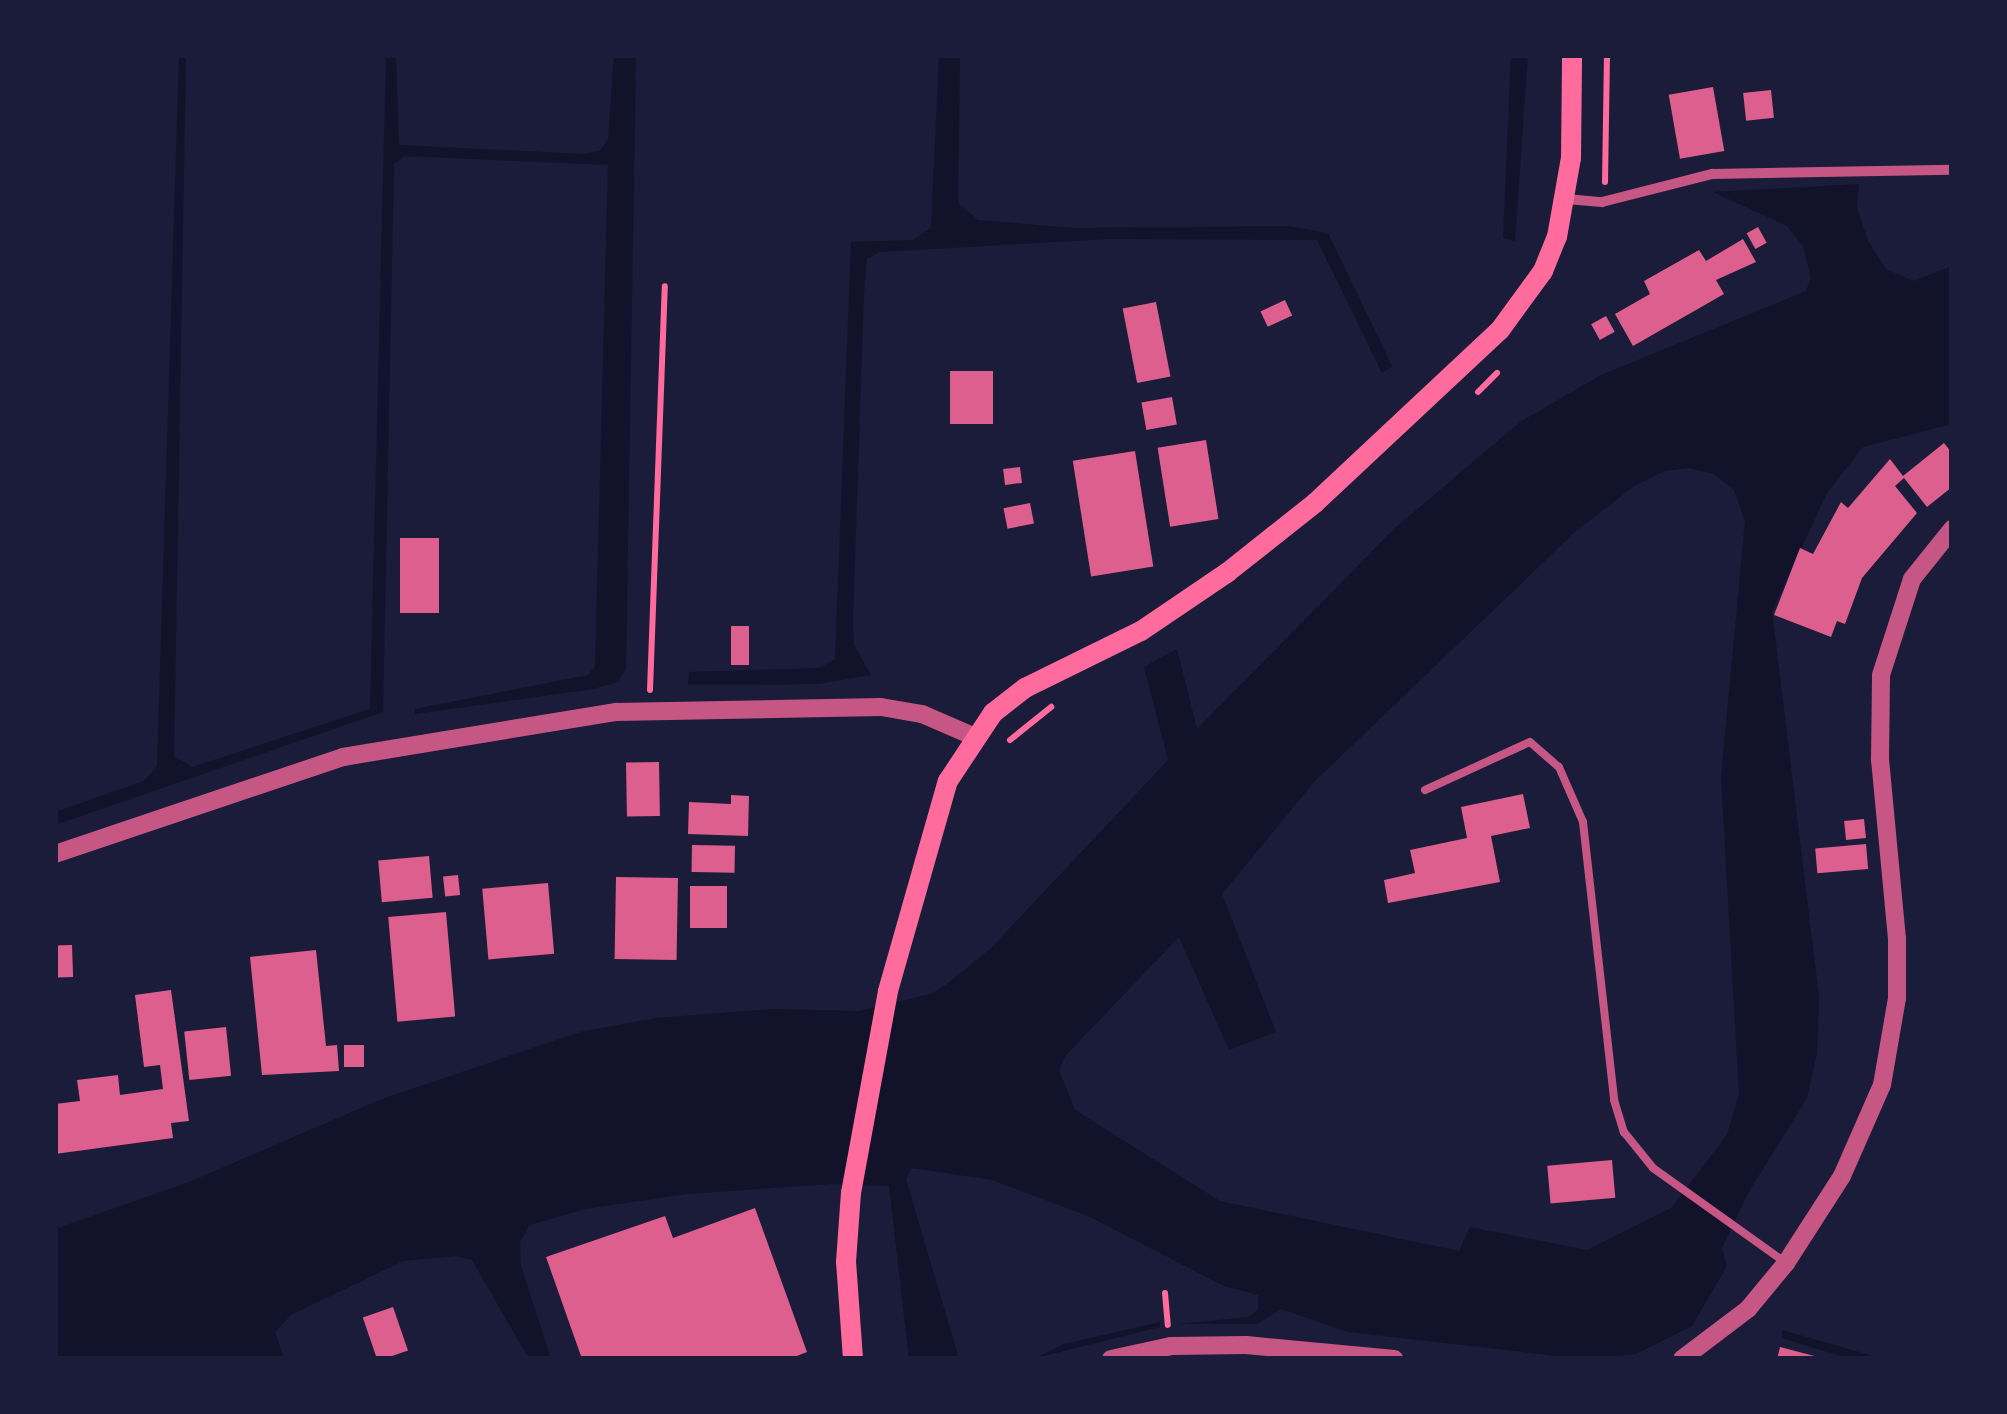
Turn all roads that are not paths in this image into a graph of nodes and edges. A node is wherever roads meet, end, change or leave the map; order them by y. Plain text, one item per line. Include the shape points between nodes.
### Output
1 (1572, 55) edge
2 (1952, 170) edge
3 (1566, 199) junction
4 (1952, 529) edge
5 (973, 736) junction
6 (1425, 790) dead end
7 (55, 854) edge
8 (1786, 1264) junction
9 (853, 1359) edge
10 (1111, 1359) edge
11 (1394, 1359) edge
12 (1682, 1359) edge

1 - 3 main road
2 - 3 street via 1712,174 1602,202
3 - 5 main road via 1557,237 1523,302 1467,365 1343,478 1228,572 1141,631 1025,688
4 - 8 street via 1912,580 1880,675 1880,760 1896,939 1896,998 1882,1085 1842,1176
5 - 7 street via 922,714 880,707 648,711 343,757
5 - 9 main road via 948,781 888,990 851,1192 846,1262
6 - 8 lane via 1530,742 1558,767 1583,822 1614,1100 1624,1132 1652,1168
8 - 12 street via 1748,1310
10 - 11 street via 1171,1346 1246,1345

